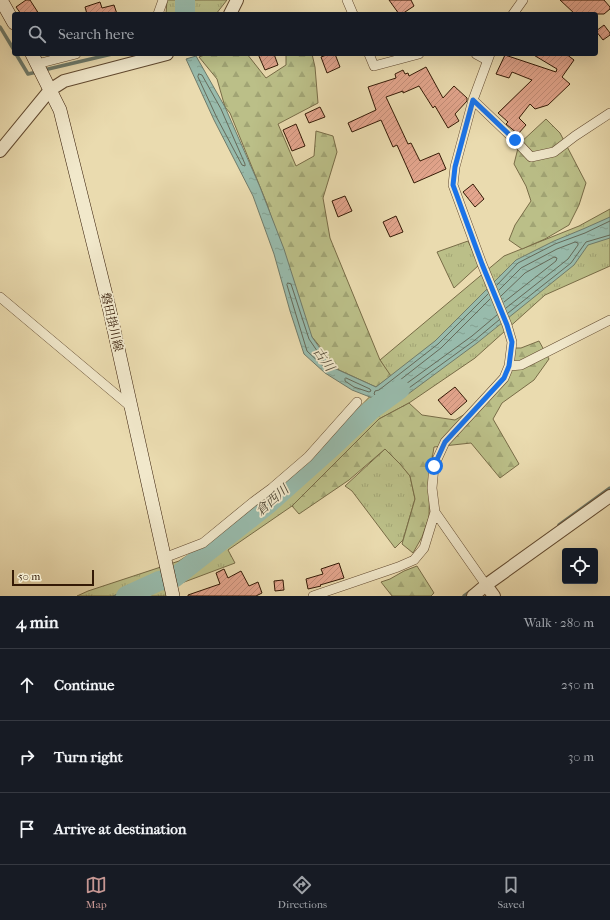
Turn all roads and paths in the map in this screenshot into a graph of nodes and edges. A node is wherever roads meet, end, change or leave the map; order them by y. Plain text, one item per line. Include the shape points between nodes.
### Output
1 (1, 0) edge
2 (163, 0) edge
3 (237, 0) edge
4 (347, 0) edge
5 (523, 0) edge
6 (159, 12) edge
7 (231, 12) edge
8 (352, 12) edge
9 (514, 12) edge
10 (12, 19) edge
11 (60, 56) edge
12 (159, 56) edge
13 (370, 56) edge
14 (412, 56) edge
15 (489, 57) edge
16 (35, 59) edge
17 (50, 90) junction
18 (473, 100) junction
19 (610, 113) edge
20 (0, 151) edge
21 (0, 297) edge
22 (610, 320) edge
23 (509, 366) junction
24 (357, 402) dead end
25 (131, 407) junction
26 (610, 496) edge
27 (436, 512) junction
28 (164, 558) junction
29 (486, 585) junction
30 (173, 596) edge
31 (313, 596) edge
32 (473, 596) edge
33 (494, 596) edge

1 - 10 main road
2 - 6 street
3 - 7 street
4 - 8 street
5 - 9 street
11 - 16 street
12 - 17 street via 64,81
13 - 14 street via 374,66
15 - 18 street
16 - 17 main road, 磐田掛川線
17 - 20 street
17 - 25 main road, 磐田掛川線 via 60,110
18 - 19 street via 531,157 554,152
18 - 23 street via 455,167 453,185 507,325 512,342
21 - 25 street
22 - 23 street via 521,365
23 - 27 street via 504,378 445,442 434,466 432,488
24 - 28 street via 308,457 272,488 203,543
25 - 28 main road, 磐田掛川線
26 - 29 street
27 - 29 street
27 - 31 street via 424,548 414,560
28 - 30 main road, 磐田掛川線
29 - 32 street
29 - 33 street

